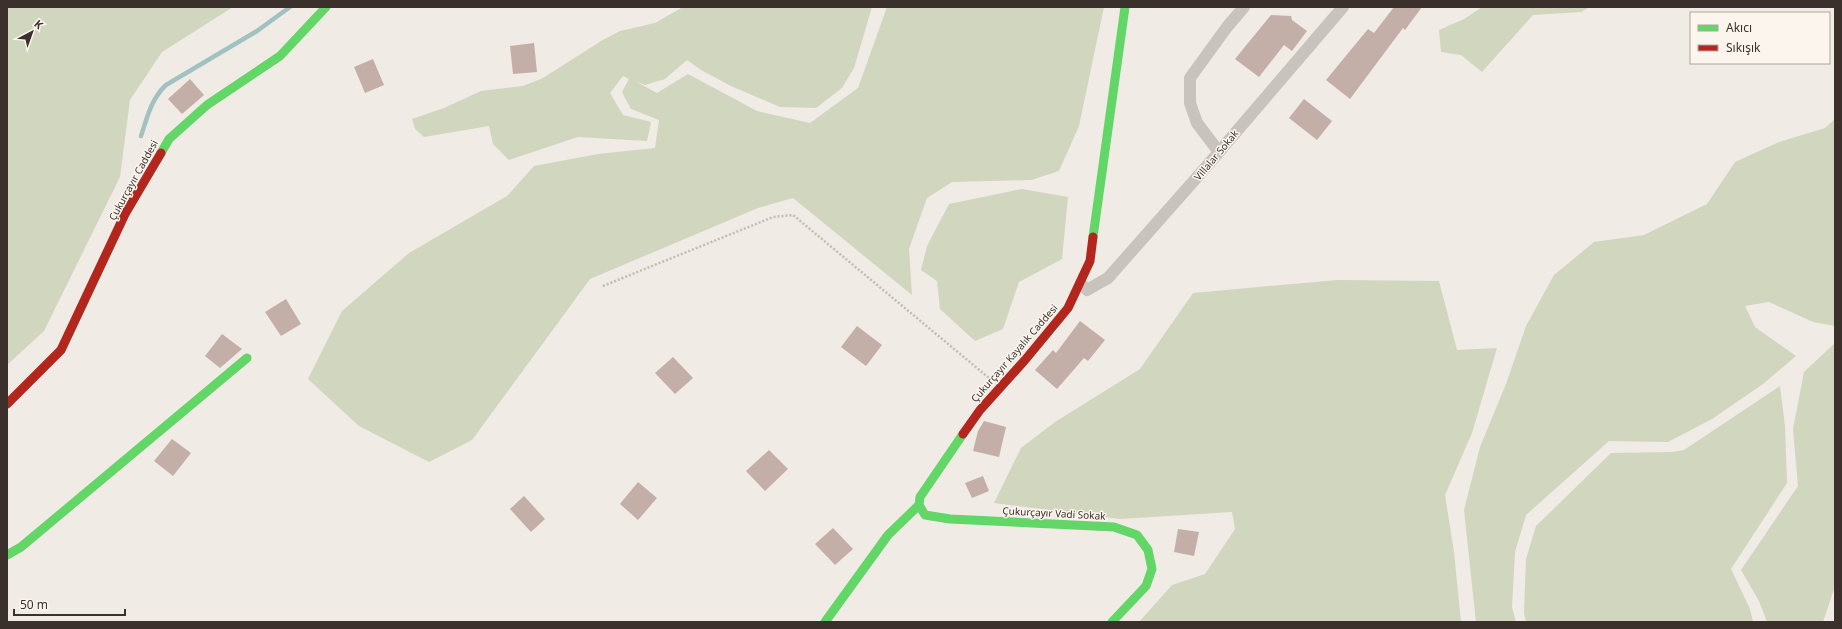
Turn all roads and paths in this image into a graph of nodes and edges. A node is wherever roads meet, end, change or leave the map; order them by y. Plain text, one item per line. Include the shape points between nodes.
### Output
1 (326, 7) edge
2 (1125, 7) edge
3 (1244, 7) edge
4 (1343, 7) edge
5 (1219, 152) junction
6 (1081, 284) junction
7 (603, 286) dead end
8 (246, 358) dead end
9 (1001, 387) junction
10 (7, 404) edge
11 (919, 505) junction
12 (7, 555) edge
13 (825, 622) edge
14 (1112, 622) edge

1 - 10 street, Çukurçayır Caddesi via 280,56 207,105 169,138 125,214 61,350
2 - 6 street, Çukurçayır Kayalık Caddesi via 1090,261
3 - 5 street via 1190,78 1190,103 1197,123
4 - 5 street, Villalar Sokak
5 - 6 street, Villalar Sokak via 1108,278 1086,290
6 - 9 street, Çukurçayır Kayalık Caddesi via 1068,308
7 - 9 path via 773,217 793,215
8 - 12 street via 21,547
9 - 11 street, Çukurçayır Kayalık Caddesi via 980,410 920,497
11 - 13 street, Çukurçayır Kayalık Caddesi via 888,535
11 - 14 street, Çukurçayır Vadi Sokak via 925,515 950,519 1114,527 1136,535 1148,550 1152,569 1146,586

